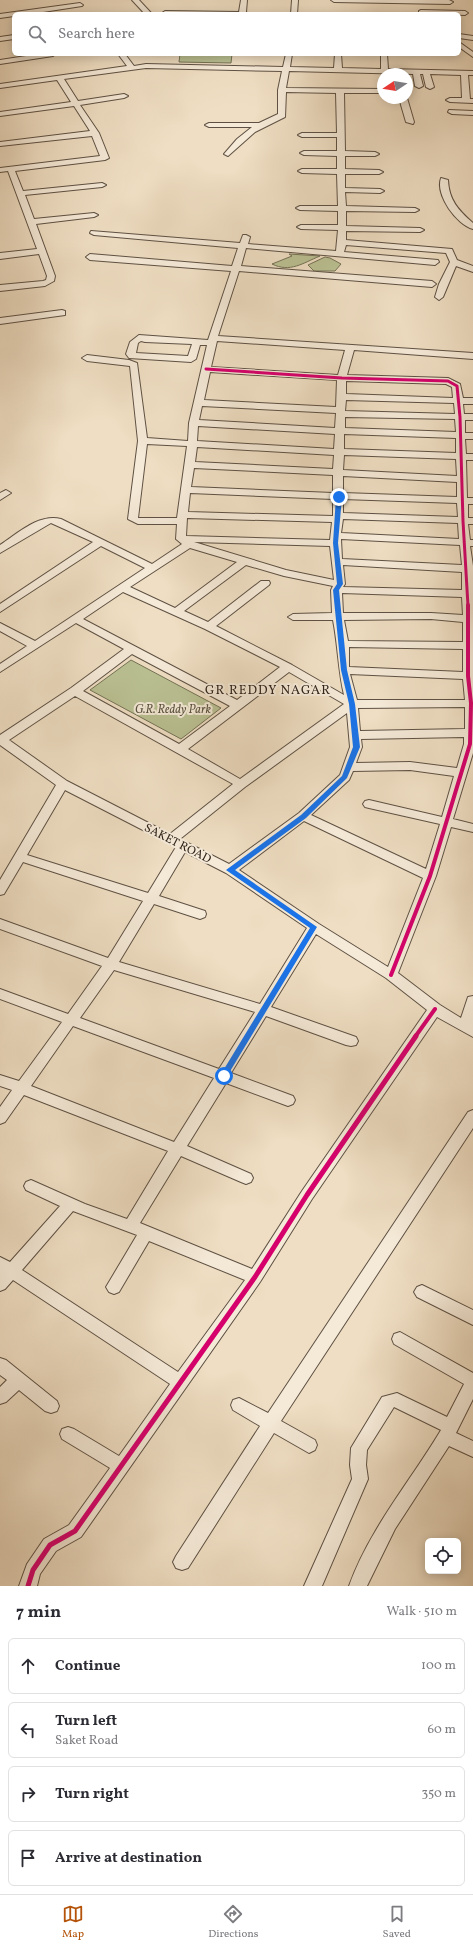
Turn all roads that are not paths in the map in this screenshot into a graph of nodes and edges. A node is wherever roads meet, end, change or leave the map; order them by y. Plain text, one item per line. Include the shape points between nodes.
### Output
1 (137, 0) edge
2 (244, 0) edge
3 (296, 0) edge
4 (334, 0) edge
5 (407, 0) edge
6 (450, 2) dead end
7 (80, 5) edge
8 (468, 11) edge
9 (29, 12) edge
10 (146, 12) edge
11 (242, 12) edge
12 (294, 12) edge
13 (421, 12) edge
14 (445, 12) edge
15 (12, 14) edge
16 (0, 16) edge
17 (461, 36) edge
18 (12, 37) edge
19 (473, 38) edge
20 (0, 39) edge
21 (40, 56) edge
22 (123, 56) edge
23 (289, 56) edge
24 (338, 56) edge
25 (384, 56) edge
26 (0, 62) edge
27 (132, 67) junction
28 (385, 68) edge
29 (286, 69) junction
30 (338, 70) junction
31 (377, 71) edge
32 (413, 71) edge
33 (416, 71) junction
34 (426, 71) junction
35 (464, 72) junction
36 (473, 73) edge
37 (60, 79) junction
38 (0, 86) edge
39 (419, 86) dead end
40 (430, 87) dead end
41 (282, 90) junction
42 (340, 91) junction
43 (377, 91) edge
44 (124, 96) dead end
45 (450, 100) dead end
46 (469, 101) edge
47 (75, 103) junction
48 (406, 104) edge
49 (452, 112) dead end
50 (473, 113) edge
51 (0, 114) edge
52 (410, 122) dead end
53 (210, 125) dead end
54 (258, 125) junction
55 (95, 133) junction
56 (302, 135) dead end
57 (340, 135) junction
58 (0, 144) edge
59 (304, 153) dead end
60 (340, 153) junction
61 (228, 154) dead end
62 (375, 154) dead end
63 (11, 169) junction
64 (0, 170) edge
65 (302, 171) dead end
66 (340, 172) junction
67 (378, 172) dead end
68 (444, 180) dead end
69 (102, 184) dead end
70 (341, 190) junction
71 (380, 190) dead end
72 (22, 193) junction
73 (300, 208) dead end
74 (342, 209) junction
75 (415, 210) dead end
76 (94, 215) dead end
77 (31, 222) junction
78 (301, 227) dead end
79 (473, 227) edge
80 (342, 229) junction
81 (420, 230) dead end
82 (94, 233) dead end
83 (245, 241) junction
84 (342, 242) junction
85 (40, 251) junction
86 (340, 253) junction
87 (0, 256) edge
88 (90, 257) dead end
89 (435, 262) dead end
90 (454, 262) junction
91 (235, 269) junction
92 (473, 269) edge
93 (432, 284) dead end
94 (0, 288) edge
95 (439, 297) dead end
96 (62, 313) dead end
97 (0, 321) edge
98 (213, 341) junction
99 (197, 342) junction
100 (350, 348) junction
101 (473, 356) edge
102 (87, 358) dead end
103 (206, 369) junction
104 (342, 378) junction
105 (341, 397) junction
106 (458, 401) junction
107 (473, 401) edge
108 (198, 403) junction
109 (340, 412) junction
110 (460, 417) junction
111 (473, 417) edge
112 (194, 423) junction
113 (340, 432) junction
114 (461, 436) junction
115 (473, 436) edge
116 (143, 441) junction
117 (191, 444) junction
118 (340, 452) junction
119 (462, 456) junction
120 (473, 457) edge
121 (190, 465) junction
122 (338, 474) junction
123 (463, 480) junction
124 (185, 490) junction
125 (339, 497) junction
126 (468, 501) edge
127 (183, 518) junction
128 (338, 518) junction
129 (468, 521) edge
130 (336, 540) junction
131 (100, 542) junction
132 (185, 542) junction
133 (469, 543) edge
134 (0, 550) edge
135 (246, 560) junction
136 (338, 562) junction
137 (153, 568) junction
138 (470, 569) edge
139 (265, 584) dead end
140 (338, 587) junction
141 (123, 588) junction
142 (470, 594) edge
143 (0, 609) edge
144 (176, 612) junction
145 (338, 616) junction
146 (293, 617) dead end
147 (471, 618) edge
148 (76, 620) junction
149 (0, 626) edge
150 (209, 627) junction
151 (343, 644) junction
152 (35, 646) junction
153 (471, 646) edge
154 (130, 650) junction
155 (288, 667) junction
156 (0, 669) edge
157 (344, 670) junction
158 (470, 676) edge
159 (75, 691) junction
160 (472, 703) edge
161 (352, 704) junction
162 (238, 705) junction
163 (470, 733) junction
164 (355, 735) junction
165 (0, 740) edge
166 (180, 749) junction
167 (349, 767) junction
168 (461, 773) junction
169 (63, 784) junction
170 (241, 784) junction
171 (369, 804) dead end
172 (303, 816) junction
173 (446, 822) junction
174 (473, 828) edge
175 (171, 840) junction
176 (183, 846) junction
177 (20, 857) junction
178 (6, 870) edge
179 (230, 870) junction
180 (430, 876) junction
181 (0, 891) edge
182 (150, 899) junction
183 (200, 914) dead end
184 (0, 924) edge
185 (314, 927) junction
186 (111, 964) junction
187 (390, 975) junction
188 (0, 994) edge
189 (473, 1001) edge
190 (435, 1009) junction
191 (264, 1010) junction
192 (71, 1021) junction
193 (469, 1029) edge
194 (351, 1041) dead end
195 (224, 1076) junction
196 (0, 1080) edge
197 (22, 1088) junction
198 (288, 1100) dead end
199 (473, 1116) edge
200 (0, 1118) edge
201 (178, 1149) junction
202 (246, 1178) dead end
203 (31, 1186) dead end
204 (70, 1204) junction
205 (130, 1226) junction
206 (146, 1233) junction
207 (6, 1268) edge
208 (255, 1277) junction
209 (0, 1284) edge
210 (114, 1287) dead end
211 (422, 1292) dead end
212 (473, 1318) edge
213 (400, 1339) dead end
214 (0, 1365) edge
215 (18, 1380) junction
216 (179, 1381) junction
217 (473, 1382) edge
218 (0, 1397) edge
219 (239, 1405) dead end
220 (51, 1406) dead end
221 (272, 1424) junction
222 (448, 1431) junction
223 (68, 1434) dead end
224 (308, 1445) dead end
225 (473, 1449) edge
226 (120, 1466) junction
227 (182, 1562) dead end
228 (28, 1586) edge
229 (313, 1586) edge
230 (358, 1586) edge

1 - 10 street
2 - 11 street
3 - 12 street
4 - 5 street
5 - 6 street
5 - 13 street
7 - 9 street
8 - 14 street
15 - 16 street
17 - 19 street
18 - 20 street
21 - 26 street
22 - 27 street
23 - 29 street
24 - 30 street
25 - 28 street
27 - 29 street via 169,63
27 - 37 street
29 - 30 street
29 - 41 street
30 - 31 street
32 - 33 street
33 - 34 street
33 - 39 street
34 - 35 street
34 - 40 street
35 - 36 street
35 - 46 street
37 - 38 street
37 - 47 street
41 - 42 street
41 - 54 street via 282,115
42 - 43 street
42 - 57 street
44 - 47 street
45 - 46 street
47 - 51 street
47 - 55 street
48 - 52 street
49 - 50 street
53 - 54 street
54 - 61 street via 236,142
55 - 58 street
55 - 63 street via 105,158
56 - 57 street
57 - 60 street
59 - 60 street
60 - 62 street
60 - 66 street
63 - 64 street
63 - 72 street
65 - 66 street
66 - 67 street
66 - 70 street
68 - 79 street via 449,207
69 - 72 street
70 - 71 street
70 - 74 street
72 - 77 street
73 - 74 street
74 - 75 street
74 - 80 street
76 - 77 street
77 - 85 street
78 - 80 street
80 - 81 street
80 - 84 street
82 - 83 street
83 - 86 street
83 - 91 street
84 - 86 street
84 - 90 street via 443,250 452,253
85 - 87 street
85 - 94 street via 51,276 50,281
86 - 89 street
88 - 91 street
90 - 92 street
90 - 95 street
91 - 93 street
91 - 98 street
96 - 97 street
98 - 99 street
98 - 100 street
98 - 103 street
99 - 99 street via 191,359 131,354 134,342 139,338
100 - 101 street
100 - 104 street
102 - 116 street via 134,365
103 - 104 street
103 - 108 street
104 - 105 street
104 - 106 street via 448,381 457,386
105 - 106 street
105 - 109 street
106 - 107 street
106 - 110 street
108 - 109 street
108 - 112 street
109 - 110 street
109 - 113 street
110 - 111 street
110 - 114 street
112 - 113 street
112 - 117 street
113 - 114 street
113 - 118 street
114 - 115 street
114 - 119 street
116 - 117 street
116 - 127 street via 133,519 138,522
117 - 118 street
117 - 121 street
118 - 119 street
118 - 122 street
119 - 120 street
119 - 123 street
121 - 122 street
121 - 124 street
122 - 123 street
122 - 125 street
123 - 126 street
124 - 125 street
124 - 127 street
125 - 126 street
125 - 128 street
126 - 129 street
127 - 128 street
127 - 132 street
128 - 129 street
128 - 130 street
129 - 133 street
130 - 132 street
130 - 133 street
130 - 136 street
131 - 134 street via 51,520
131 - 137 street
131 - 143 street
132 - 135 street
132 - 137 street
133 - 138 street
135 - 140 street
135 - 144 street
136 - 138 street
136 - 140 street
137 - 141 street
138 - 142 street
139 - 150 street
140 - 142 street
140 - 145 street
141 - 144 street
141 - 148 street
142 - 147 street
144 - 150 street
145 - 146 street
145 - 147 street
145 - 151 street
147 - 153 street
148 - 152 street
148 - 154 street
149 - 152 street
150 - 155 street
151 - 153 street
151 - 157 street
152 - 156 street
153 - 158 street
154 - 159 street
154 - 162 street
155 - 161 street
155 - 162 street
157 - 158 street
157 - 161 street
158 - 160 street
159 - 165 street
159 - 166 street
160 - 161 street
160 - 163 street
161 - 164 street
161 - 170 street
162 - 166 street
163 - 164 street
163 - 168 street via 470,744
164 - 167 street via 356,747
165 - 169 street, SAKET ROAD
166 - 170 street
167 - 168 street via 410,766
167 - 172 street via 345,777
168 - 173 street
169 - 175 street, SAKET ROAD
169 - 177 street
170 - 175 street
171 - 173 street
172 - 179 street
172 - 180 street
173 - 174 street
173 - 180 street
175 - 176 street, SAKET ROAD
176 - 179 street, SAKET ROAD
176 - 182 street
177 - 178 street
177 - 182 street
178 - 181 street
179 - 185 street, SAKET ROAD
180 - 187 street
182 - 183 street
182 - 186 street
184 - 186 street
185 - 187 street, SAKET ROAD
185 - 191 street
186 - 191 street
186 - 192 street
187 - 190 street, SAKET ROAD
188 - 192 street
189 - 193 street
190 - 193 street, SAKET ROAD
190 - 208 street via 307,1195
191 - 194 street
191 - 195 street
192 - 195 street
192 - 197 street
195 - 198 street
195 - 201 street
196 - 197 street
197 - 200 street
197 - 201 street
199 - 221 street
201 - 202 street
201 - 205 street
203 - 204 street
204 - 205 street
204 - 207 street
205 - 206 street
206 - 208 street
206 - 210 street
207 - 209 street
207 - 216 street
208 - 216 street
211 - 212 street
213 - 217 street
214 - 215 street
215 - 218 street
215 - 220 street
216 - 226 street
217 - 222 street
219 - 221 street
221 - 224 street
221 - 227 street
222 - 225 street
222 - 229 street via 397,1400 388,1402 358,1448 360,1480
222 - 230 street via 389,1523
223 - 226 street
226 - 228 street via 75,1531 50,1545 33,1570

